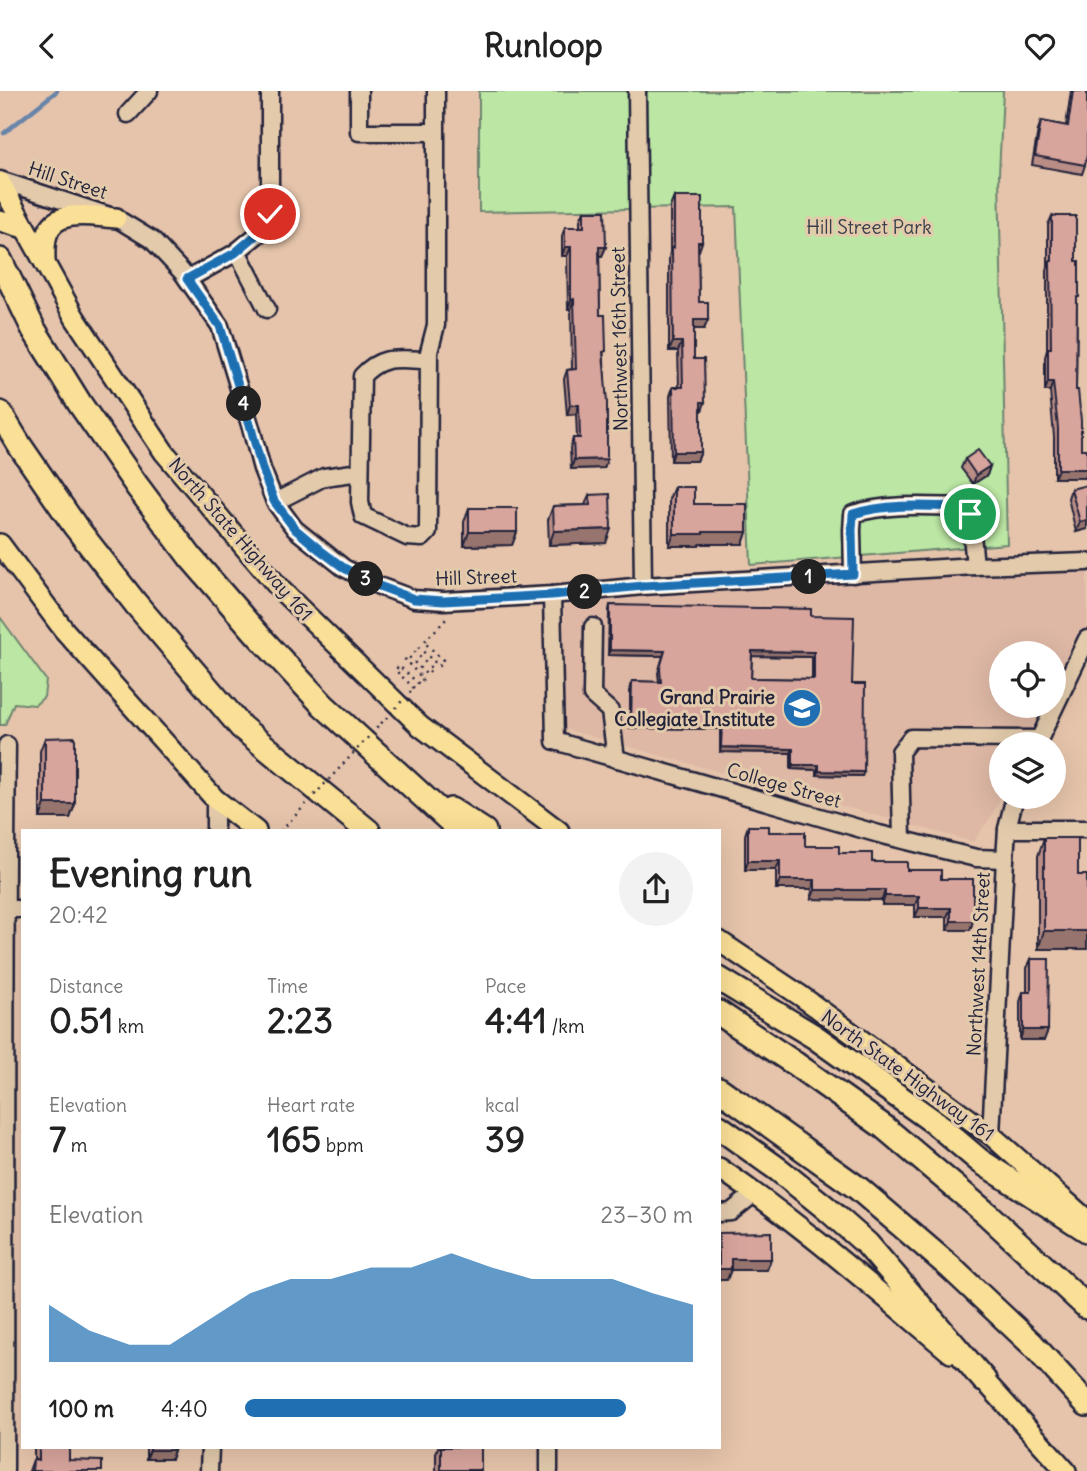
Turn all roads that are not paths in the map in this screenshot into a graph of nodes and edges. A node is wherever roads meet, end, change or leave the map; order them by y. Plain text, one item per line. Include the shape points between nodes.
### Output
1 (149, 91) edge
2 (270, 91) edge
3 (359, 91) edge
4 (436, 91) edge
5 (637, 91) edge
6 (128, 114) dead end
7 (435, 132) junction
8 (0, 181) edge
9 (116, 218) junction
10 (0, 221) edge
11 (24, 228) junction
12 (237, 251) junction
13 (0, 254) edge
14 (46, 264) junction
15 (6, 270) edge
16 (187, 279) junction
17 (267, 309) dead end
18 (429, 360) junction
19 (0, 412) edge
20 (360, 472) junction
21 (275, 502) junction
22 (0, 544) edge
23 (1087, 562) edge
24 (975, 566) junction
25 (853, 574) junction
26 (643, 586) junction
27 (552, 595) junction
28 (593, 627) dead end
29 (1087, 639) edge
30 (241, 727) junction
31 (1042, 732) edge
32 (989, 740) edge
33 (7, 745) dead end
34 (616, 759) junction
35 (405, 780) junction
36 (215, 799) junction
37 (1012, 809) edge
38 (215, 829) edge
39 (253, 829) edge
40 (343, 829) edge
41 (366, 829) edge
42 (459, 829) edge
43 (481, 829) edge
44 (556, 829) edge
45 (1007, 829) junction
46 (1087, 829) edge
47 (902, 839) junction
48 (1004, 859) junction
49 (2, 909) edge
50 (21, 909) edge
51 (721, 942) edge
52 (721, 980) edge
53 (721, 1014) edge
54 (721, 1090) edge
55 (721, 1128) edge
56 (991, 1135) junction
57 (721, 1169) edge
58 (755, 1193) junction
59 (721, 1213) edge
60 (14, 1214) edge
61 (1087, 1220) edge
62 (1087, 1230) edge
63 (1087, 1307) edge
64 (984, 1380) junction
65 (1087, 1404) edge
66 (210, 1449) edge
67 (549, 1449) edge
68 (5, 1471) edge
69 (209, 1471) edge
70 (549, 1471) edge
71 (1066, 1471) edge

1 - 6 street
2 - 12 street via 270,214 262,230
3 - 7 street via 359,132
4 - 7 street
5 - 26 street, Northwest 16th Street
7 - 18 street via 436,325
8 - 9 street, Hill Street
8 - 11 main road, North State Highway 161
9 - 14 main road via 73,216 56,221 46,237
9 - 16 street, Hill Street via 152,240
10 - 11 main road
11 - 14 main road, North State Highway 161
12 - 16 street
12 - 17 street
13 - 15 highway
14 - 44 main road, North State Highway 161 via 75,318 164,452 281,590 420,726
15 - 35 highway via 34,330 94,425 191,558 323,705
16 - 21 street, Hill Street via 220,326
18 - 20 street via 383,360 362,376
18 - 20 street via 428,531 422,538 407,537 363,516
19 - 30 highway via 75,526
20 - 21 street via 324,477
21 - 27 street, Hill Street via 295,529 344,568 414,599
22 - 36 main road via 64,630
23 - 24 street, Hill Street
24 - 25 street, Hill Street
24 - 25 street via 970,514 963,507 908,507 853,514
25 - 26 street, Hill Street
26 - 27 street, Hill Street
27 - 34 street, College Street via 555,741
28 - 34 street via 592,695 610,711
29 - 31 street
30 - 40 highway via 286,780
30 - 41 highway
32 - 47 street via 911,739 900,752
33 - 49 street
34 - 47 street, College Street
35 - 42 highway
35 - 43 highway
36 - 38 street
36 - 39 main road
37 - 45 street, Northwest 14th Street
45 - 46 street
45 - 48 street, Northwest 14th Street
47 - 48 street, College Street via 976,858
48 - 56 street, Northwest 14th Street
49 - 50 street
49 - 60 street via 4,1062
51 - 56 main road, North State Highway 161
52 - 62 highway via 815,1037 934,1122 980,1161
53 - 63 highway via 884,1127 987,1213
54 - 65 highway via 869,1198 950,1267 1032,1344
55 - 64 highway via 867,1244
56 - 61 main road, North State Highway 161
57 - 58 main road
58 - 59 street via 731,1212
58 - 64 main road
60 - 68 street
64 - 71 main road
66 - 69 street
67 - 70 street

